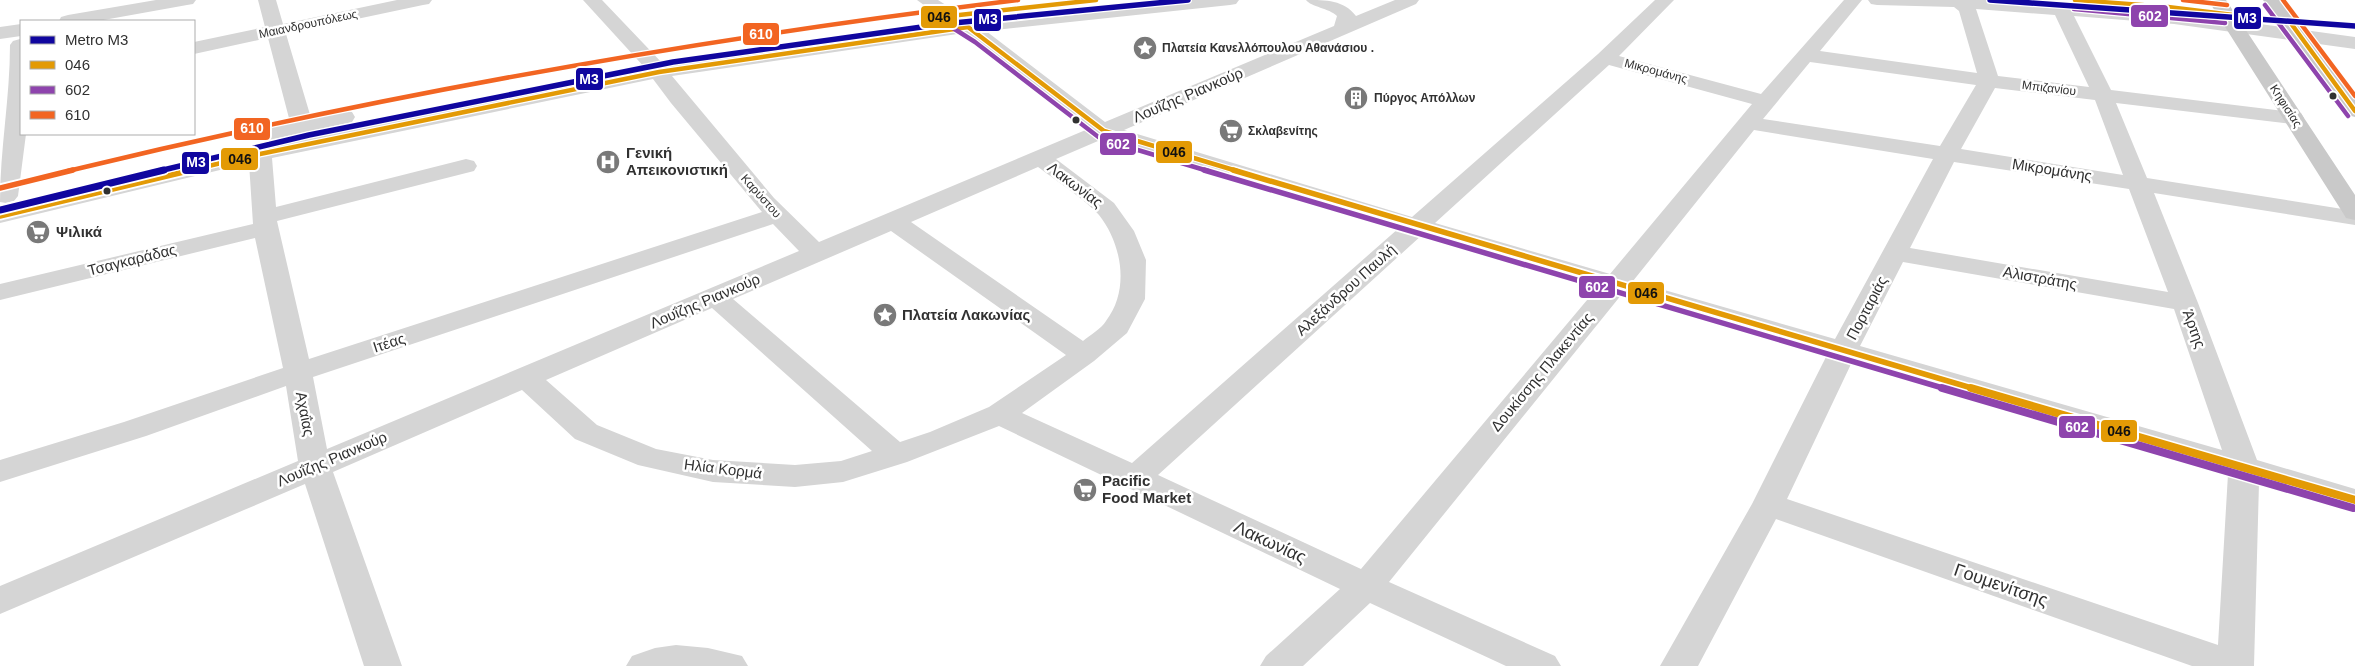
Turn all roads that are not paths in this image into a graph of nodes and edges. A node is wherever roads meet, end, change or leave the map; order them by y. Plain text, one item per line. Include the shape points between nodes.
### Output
1 (187, 0) edge
2 (267, 0) edge
3 (423, 0) edge
4 (592, 0) edge
5 (926, 0) edge
6 (1096, 0) edge
7 (1230, 0) edge
8 (1315, 0) edge
9 (1410, 0) edge
10 (1665, 0) edge
11 (1853, 0) edge
12 (1877, 0) edge
13 (2272, 0) edge
14 (1958, 2) junction
15 (2068, 4) edge
16 (2226, 13) edge
17 (74, 20) edge
18 (959, 21) junction
19 (2294, 28) junction
20 (1341, 30) junction
21 (276, 31) junction
22 (0, 33) edge
23 (2355, 33) edge
24 (20, 37) edge
25 (2355, 43) edge
26 (195, 48) edge
27 (1805, 55) junction
28 (1605, 58) junction
29 (654, 66) junction
30 (1989, 81) junction
31 (20, 85) edge
32 (0, 88) edge
33 (20, 89) edge
34 (2103, 95) junction
35 (1764, 101) junction
36 (2355, 111) edge
37 (2294, 118) junction
38 (1749, 123) junction
39 (302, 125) junction
40 (1104, 131) junction
41 (8, 137) edge
42 (260, 154) junction
43 (1947, 154) junction
44 (1040, 158) junction
45 (466, 166) dead end
46 (2137, 184) junction
47 (2, 203) edge
48 (2355, 213) edge
49 (778, 215) junction
50 (2355, 218) edge
51 (893, 221) junction
52 (265, 223) junction
53 (1417, 226) junction
54 (1896, 253) junction
55 (816, 254) junction
56 (1614, 284) junction
57 (0, 292) edge
58 (715, 296) junction
59 (2185, 303) junction
60 (1843, 351) junction
61 (1084, 355) junction
62 (298, 372) junction
63 (525, 377) junction
64 (1000, 414) junction
65 (942, 440) joint
66 (896, 455) junction
67 (315, 466) junction
68 (2244, 469) junction
69 (0, 471) edge
70 (1135, 478) junction
71 (2355, 500) edge
72 (1768, 504) junction
73 (1366, 586) junction
74 (0, 601) edge
75 (383, 666) edge
76 (645, 666) edge
77 (729, 666) edge
78 (1278, 666) edge
79 (1542, 666) edge
80 (1679, 666) edge
81 (2235, 666) edge

1 - 17 street
2 - 21 street
3 - 21 street, Μαιανδρουπόλεως
4 - 29 street, Καρύστου
5 - 18 street
6 - 18 street
7 - 18 street
8 - 20 street via 1342,9 1347,16
9 - 20 street, Λουΐζης Ριανκούρ
10 - 28 street, Αλεξάνδρου Παυλή
11 - 27 street, Δουκίσσης Πλακεντίας
12 - 14 street
13 - 19 main road
14 - 15 street
14 - 30 street via 1967,9
15 - 16 street via 2174,18
15 - 34 street, Άρτης
16 - 19 street
16 - 37 main road, Κηφισίας
18 - 29 street
18 - 40 street
19 - 23 street
19 - 25 street
19 - 36 main road
20 - 40 street, Λουΐζης Ριανκούρ
21 - 26 street, Μαιανδρουπόλεως
21 - 39 street
22 - 24 street
27 - 30 street, Μπιζανίου
27 - 35 street, Δουκίσσης Πλακεντίας
28 - 35 street, Μικρομάνης
28 - 53 street, Αλεξάνδρου Παυλή
29 - 39 street
29 - 42 street
29 - 49 street, Καρύστου via 678,99
30 - 34 street, Μπιζανίου
30 - 43 street, Πορταριάς
31 - 32 street
33 - 41 street
34 - 37 street, Μπιζανίου
34 - 46 street, Άρτης
35 - 38 street, Δουκίσσης Πλακεντίας
37 - 48 main road, Κηφισίας
38 - 43 street, Μικρομάνης
38 - 56 street, Δουκίσσης Πλακεντίας
39 - 47 street
40 - 44 street, Λουΐζης Ριανκούρ
40 - 53 street
41 - 47 street
42 - 47 street
42 - 52 street, Αχαΐας
43 - 46 street, Μικρομάνης
43 - 54 street, Πορταριάς
44 - 51 street, Λουΐζης Ριανκούρ
44 - 61 street, Λακωνίας via 1106,208 1122,231 1134,260 1132,299 1117,327
45 - 52 street, Τσαγκαράδας
46 - 50 street, Μικρομάνης
46 - 59 street, Άρτης
49 - 55 street, Καρύστου
49 - 62 street, Ιτέας
51 - 55 street, Λουΐζης Ριανκούρ
51 - 61 street
52 - 57 street, Τσαγκαράδας
52 - 62 street, Αχαΐας
53 - 56 street
53 - 70 street, Αλεξάνδρου Παυλή
54 - 59 street, Αλιστράτης
54 - 60 street, Πορταριάς
55 - 58 street, Λουΐζης Ριανκούρ
56 - 60 street
56 - 73 street, Δουκίσσης Πλακεντίας
58 - 63 street, Λουΐζης Ριανκούρ
58 - 66 street
59 - 68 street, Άρτης
60 - 68 street
60 - 72 street, Πορταριάς
61 - 64 street, Λακωνίας
62 - 67 street, Αχαΐας
62 - 69 street, Ιτέας via 135,429
63 - 66 street, Ηλία Κορμά via 586,432 649,458 713,471 795,476 843,471
63 - 67 street, Λουΐζης Ριανκούρ
64 - 65 street, Λακωνίας
64 - 70 street, Λακωνίας
65 - 66 street, Ηλία Κορμά
67 - 74 street, Λουΐζης Ριανκούρ
67 - 75 street, Αχαΐας
68 - 71 street
68 - 81 street, Άρτης
70 - 73 street, Λακωνίας
72 - 80 street, Πορταριάς
72 - 81 street, Γουμενίτσης
73 - 78 street, Δουκίσσης Πλακεντίας
73 - 79 street, Λακωνίας
76 - 77 street via 681,658

